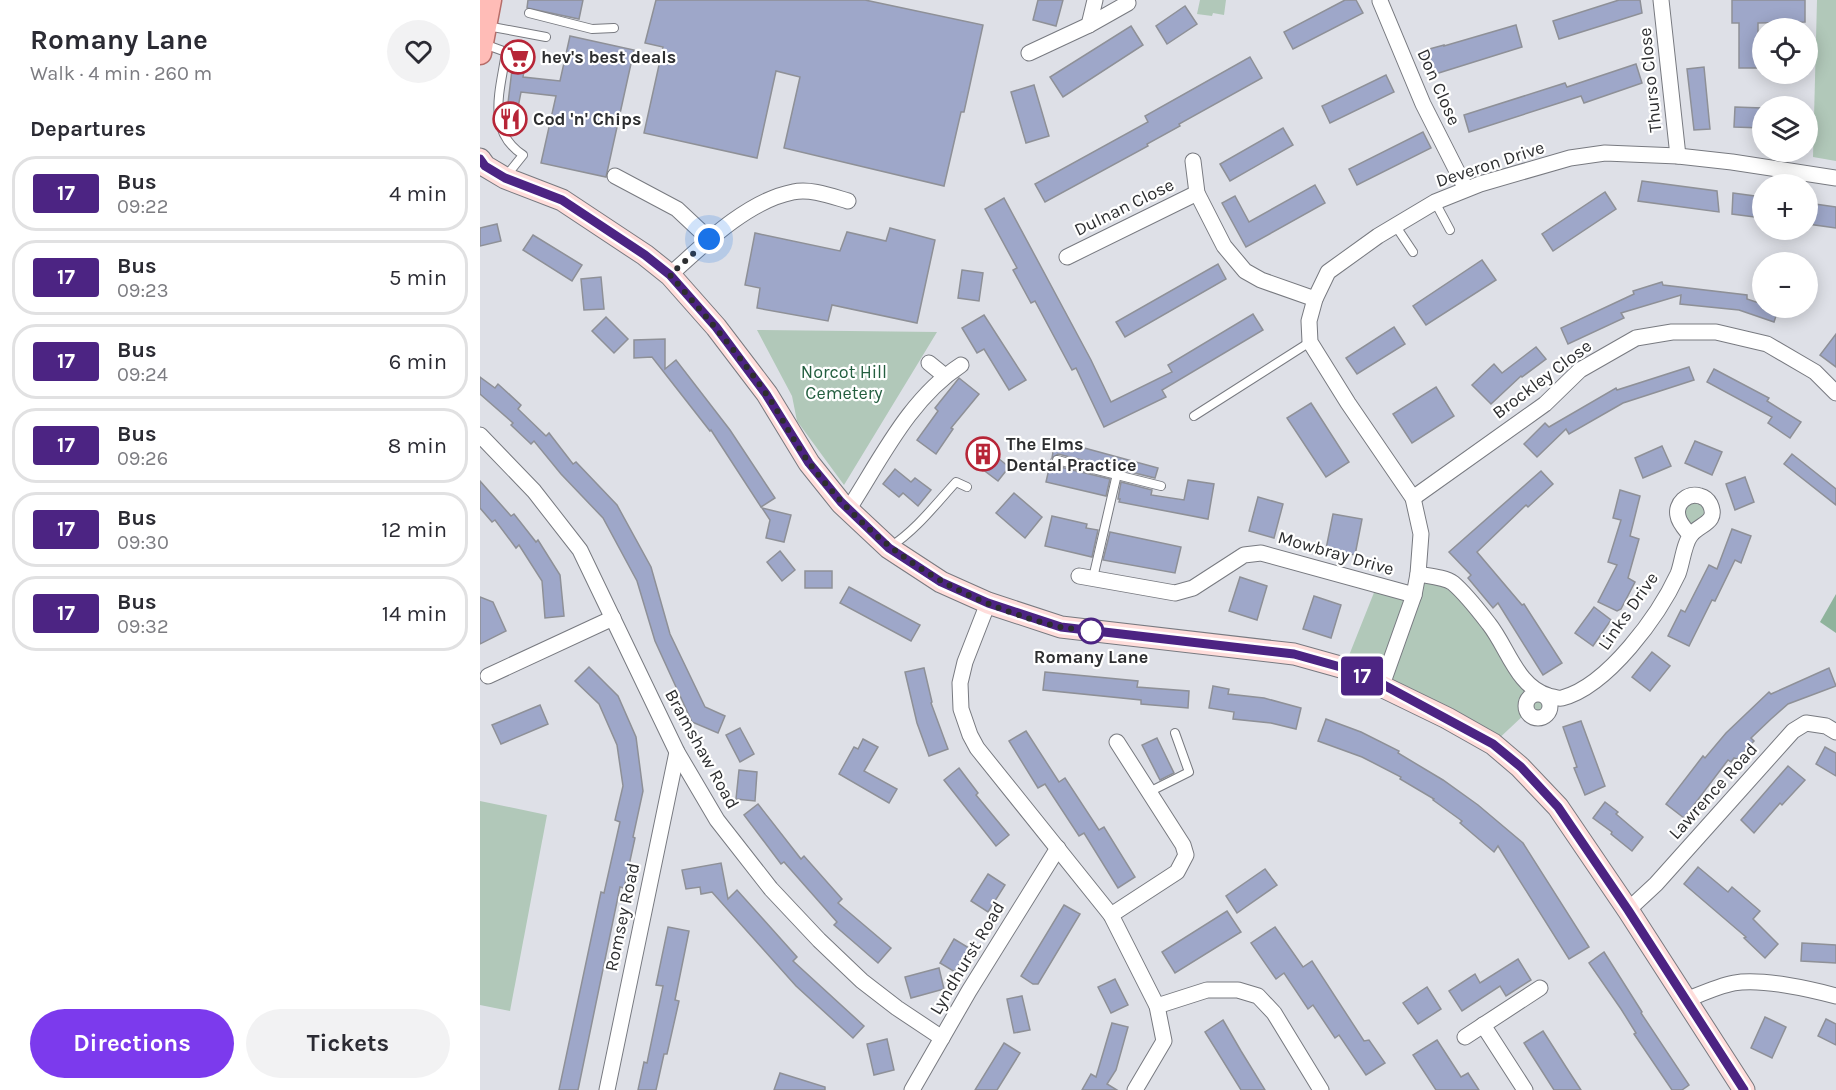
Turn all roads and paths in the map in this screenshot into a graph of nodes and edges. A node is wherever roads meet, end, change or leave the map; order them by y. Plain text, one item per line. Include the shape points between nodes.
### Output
1 (490, 0) edge
2 (1095, 0) edge
3 (1661, 0) edge
4 (1380, 1) edge
5 (1128, 3) dead end
6 (530, 13) dead end
7 (1089, 25) junction
8 (614, 27) dead end
9 (546, 37) dead end
10 (482, 39) edge
11 (1029, 53) dead end
12 (1678, 156) junction
13 (480, 159) edge
14 (1193, 161) dead end
15 (480, 175) edge
16 (615, 176) dead end
17 (505, 178) junction
18 (1836, 178) edge
19 (1466, 189) junction
20 (1197, 193) junction
21 (848, 201) dead end
22 (1435, 202) junction
23 (1395, 225) junction
24 (1450, 230) dead end
25 (709, 239) junction
26 (1413, 252) dead end
27 (1067, 257) dead end
28 (670, 275) junction
29 (1315, 299) junction
30 (1310, 342) junction
31 (929, 363) dead end
32 (961, 365) dead end
33 (945, 376) junction
34 (1836, 393) edge
35 (1194, 416) dead end
36 (480, 435) edge
37 (1057, 460) dead end
38 (1117, 474) junction
39 (1161, 486) dead end
40 (967, 487) dead end
41 (1409, 491) junction
42 (848, 510) junction
43 (1690, 535) dead end
44 (889, 548) junction
45 (1418, 574) junction
46 (1086, 577) joint
47 (1414, 595) junction
48 (988, 603) junction
49 (613, 618) junction
50 (488, 676) dead end
51 (1382, 684) junction
52 (1836, 732) edge
53 (1175, 733) dead end
54 (1117, 742) dead end
55 (677, 752) junction
56 (1149, 792) junction
57 (1058, 848) junction
58 (1628, 910) junction
59 (1111, 915) junction
60 (1540, 988) dead end
61 (1836, 996) edge
62 (1686, 1000) junction
63 (1158, 1006) junction
64 (1483, 1026) junction
65 (1465, 1037) dead end
66 (942, 1038) junction
67 (607, 1090) edge
68 (912, 1090) edge
69 (1135, 1090) edge
70 (1321, 1090) edge
71 (1525, 1090) edge
72 (1744, 1090) edge

1 - 10 main road
2 - 7 street
3 - 12 street, Thurso Close
4 - 19 street, Don Close via 1423,104
5 - 7 street
6 - 8 lane via 592,29
7 - 11 street
9 - 10 lane
10 - 17 lane via 506,52 497,116 503,135 523,155
12 - 18 street, Deveron Drive
12 - 19 street, Deveron Drive via 1605,153 1570,158
13 - 17 street
14 - 20 street, Dulnan Close
15 - 17 street
16 - 25 street via 677,209
17 - 28 street via 562,200
19 - 22 street, Deveron Drive
20 - 27 street, Dulnan Close
20 - 29 street, Dulnan Close via 1224,246 1245,271
21 - 25 street via 794,191 739,217
22 - 23 street, Deveron Drive
22 - 24 lane
23 - 26 lane
23 - 29 street, Deveron Drive via 1328,272
25 - 28 street
28 - 42 street via 716,327 766,394 809,463
29 - 30 street, Deveron Drive via 1309,321
30 - 35 lane
30 - 41 street
31 - 33 street
32 - 33 street
33 - 42 street via 912,410
34 - 41 street, Brockley Close via 1815,372 1767,344 1716,332 1672,332 1636,338 1580,370 1545,404
36 - 49 street, Bramshaw Road via 534,491 580,550
37 - 38 lane
38 - 39 lane
38 - 46 lane
40 - 44 lane via 956,482 913,530
41 - 45 street via 1421,534
42 - 44 street
43 - 45 street, Links Drive via 1679,572 1639,636 1612,668 1560,699 1541,693 1524,681 1490,624 1451,582
44 - 48 street via 941,582
45 - 47 street
46 - 47 street, Mowbray Drive via 1174,593 1193,588 1244,555 1261,553
47 - 51 street
48 - 51 street via 1061,627 1294,654
48 - 57 street via 965,662 960,683 961,709 977,748
49 - 50 street
49 - 55 street, Bramshaw Road
51 - 58 street via 1493,744 1521,767 1558,807
52 - 58 street, Lawrence Road via 1806,723 1792,731 1656,884
53 - 56 lane via 1189,772
54 - 56 street
55 - 66 street, Bramshaw Road via 717,820 771,890 862,981
55 - 67 street, Romsey Road
56 - 59 street via 1186,855 1177,872
57 - 59 street
57 - 66 street, Lyndhurst Road
58 - 62 street
59 - 63 street
60 - 64 street
61 - 62 street via 1751,982 1734,983
62 - 72 street
63 - 69 street via 1164,1041
63 - 70 street via 1206,990 1238,990 1258,996 1274,1013
64 - 65 street
64 - 71 street
66 - 68 street, Lyndhurst Road

